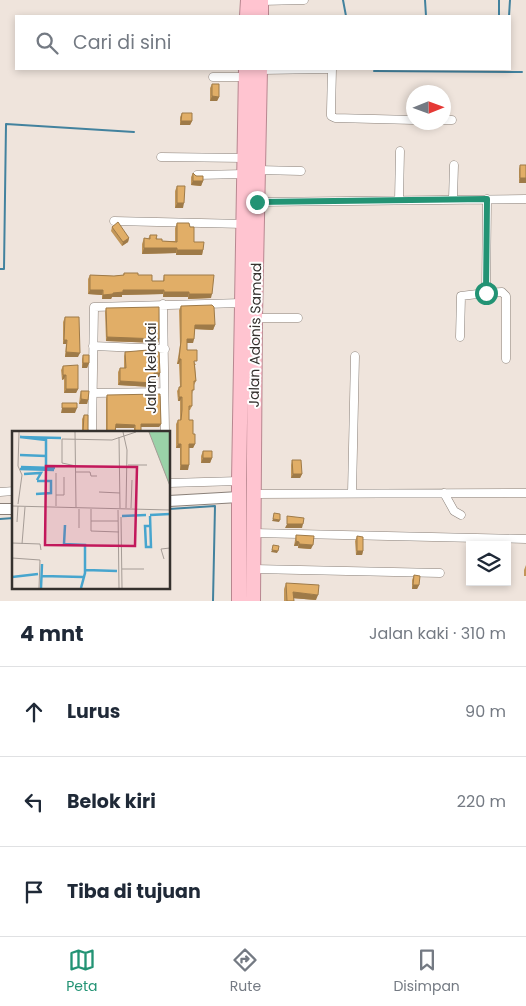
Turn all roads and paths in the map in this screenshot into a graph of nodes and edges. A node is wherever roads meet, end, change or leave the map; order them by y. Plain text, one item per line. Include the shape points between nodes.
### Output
1 (256, 0) edge
2 (304, 0) edge
3 (248, 15) edge
4 (261, 15) edge
5 (290, 70) edge
6 (332, 70) edge
7 (253, 71) edge
8 (215, 77) dead end
9 (406, 120) edge
10 (400, 150) dead end
11 (161, 157) dead end
12 (239, 158) junction
13 (454, 165) dead end
14 (301, 171) dead end
15 (252, 172) junction
16 (197, 175) edge
17 (453, 199) junction
18 (487, 199) junction
19 (526, 199) edge
20 (400, 200) junction
21 (257, 202) junction
22 (114, 221) dead end
23 (240, 224) junction
24 (486, 293) junction
25 (238, 303) junction
26 (163, 304) junction
27 (255, 318) junction
28 (298, 318) dead end
29 (460, 337) dead end
30 (93, 346) junction
31 (164, 349) junction
32 (355, 356) dead end
33 (506, 359) dead end
34 (164, 392) junction
35 (92, 394) junction
36 (92, 431) edge
37 (165, 431) edge
38 (239, 481) junction
39 (170, 483) edge
40 (352, 493) junction
41 (444, 493) junction
42 (253, 494) junction
43 (526, 494) edge
44 (239, 497) junction
45 (170, 501) edge
46 (462, 515) dead end
47 (253, 533) junction
48 (526, 539) edge
49 (471, 541) edge
50 (253, 569) junction
51 (440, 573) dead end
52 (246, 596) edge

1 - 2 street
1 - 3 highway
1 - 4 highway
5 - 7 street
6 - 9 street via 331,116
7 - 8 street
7 - 12 highway
7 - 15 highway, Jalan Adonis Samad
10 - 20 street
11 - 12 street
12 - 15 highway
13 - 17 street
14 - 15 street
15 - 16 street
15 - 21 highway, Jalan Adonis Samad
15 - 23 highway
17 - 18 street
17 - 20 street
18 - 19 street
18 - 24 street
20 - 21 street
21 - 27 highway, Jalan Adonis Samad
22 - 23 street
23 - 25 highway
24 - 29 street via 461,296
24 - 33 street via 502,292 506,296
25 - 26 street
25 - 38 highway
26 - 30 street via 94,306
26 - 31 street, Jalan kelakai
27 - 28 street
27 - 42 highway, Jalan Adonis Samad
30 - 31 street
30 - 35 street
31 - 34 street, Jalan kelakai
32 - 40 street
34 - 35 street
34 - 37 street, Jalan kelakai
35 - 36 street
38 - 39 street
38 - 44 highway
40 - 41 street
40 - 42 street
41 - 43 street
41 - 46 street via 454,511
42 - 47 highway, Jalan Adonis Samad
44 - 45 street
44 - 52 highway
47 - 49 street
47 - 50 highway, Jalan Adonis Samad
48 - 49 street
50 - 51 street
50 - 52 highway, Jalan Adonis Samad

